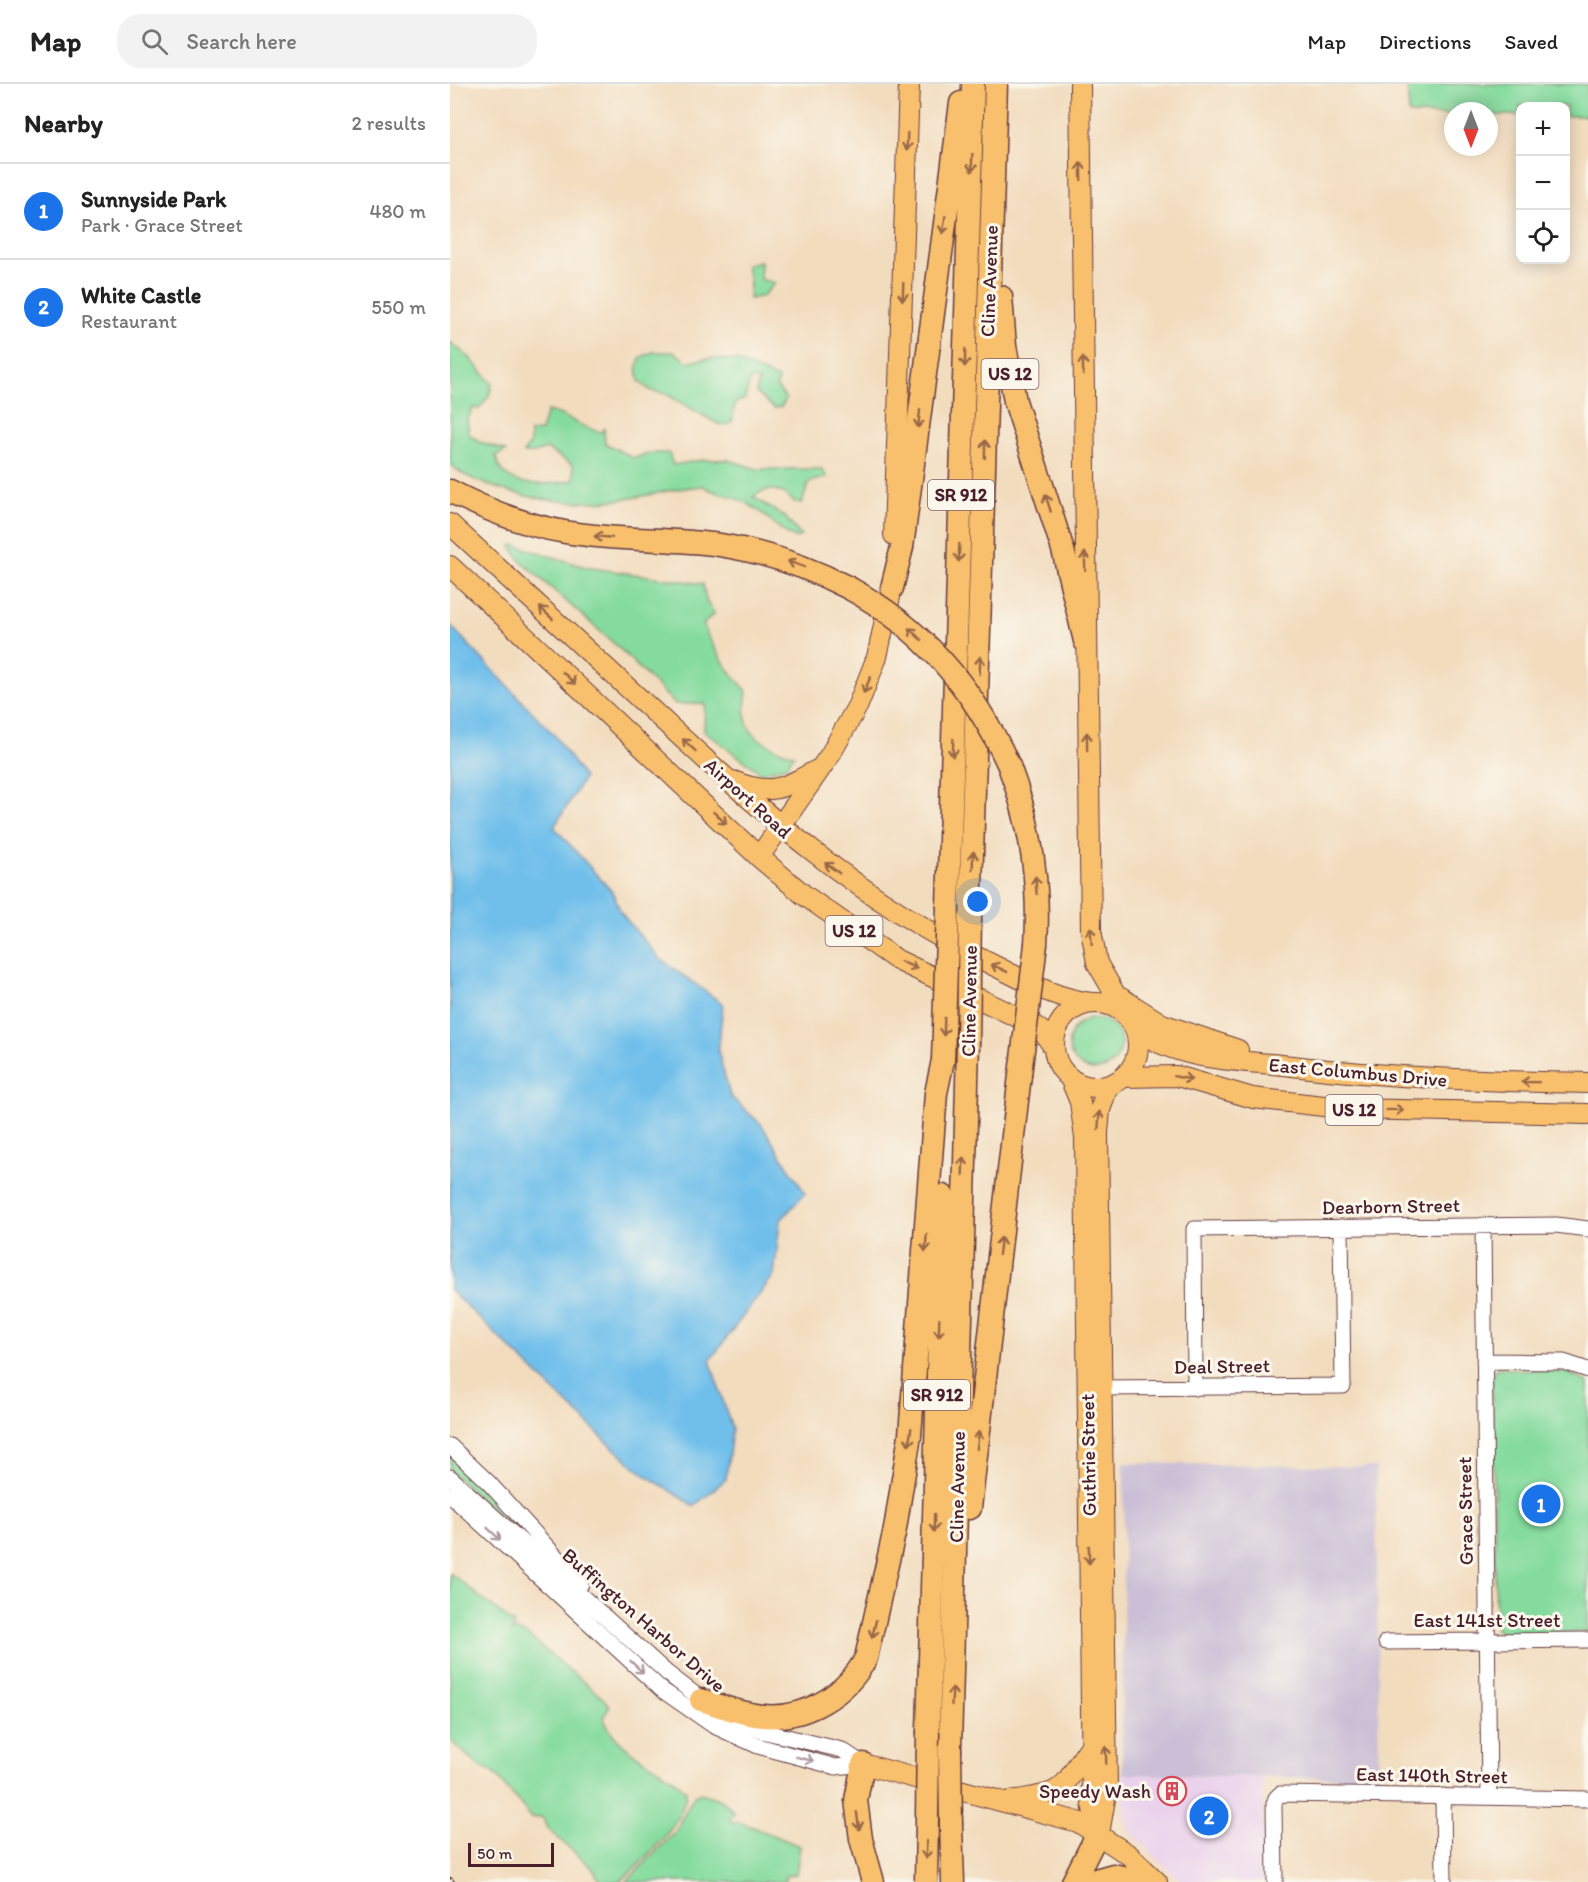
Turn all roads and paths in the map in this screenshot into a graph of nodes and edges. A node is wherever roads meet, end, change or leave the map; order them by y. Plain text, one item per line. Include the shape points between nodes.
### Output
1 (909, 84) edge
2 (964, 84) edge
3 (973, 84) edge
4 (1080, 84) edge
5 (996, 91) edge
6 (450, 491) edge
7 (450, 524) edge
8 (450, 566) edge
9 (892, 588) junction
10 (1085, 641) junction
11 (820, 769) junction
12 (724, 777) junction
13 (779, 826) junction
14 (759, 857) junction
15 (1111, 991) junction
16 (1092, 1003) junction
17 (1132, 1023) junction
18 (1054, 1048) junction
19 (943, 1060) junction
20 (1261, 1063) junction
21 (1070, 1078) junction
22 (1116, 1082) junction
23 (1588, 1083) edge
24 (1588, 1114) edge
25 (1482, 1225) junction
26 (1341, 1227) junction
27 (1588, 1229) edge
28 (1484, 1361) junction
29 (1588, 1370) edge
30 (1101, 1388) junction
31 (1195, 1388) junction
32 (450, 1446) edge
33 (450, 1477) edge
34 (450, 1495) edge
35 (627, 1635) junction
36 (1097, 1640) junction
37 (1487, 1640) junction
38 (1588, 1640) edge
39 (1386, 1642) dead end
40 (954, 1644) junction
41 (701, 1700) junction
42 (1091, 1744) junction
43 (864, 1764) junction
44 (1443, 1796) junction
45 (1490, 1797) junction
46 (1588, 1798) edge
47 (1004, 1802) junction
48 (1098, 1833) junction
49 (873, 1882) edge
50 (926, 1882) edge
51 (953, 1882) edge
52 (1073, 1882) edge
53 (1088, 1882) edge
54 (1149, 1882) edge
55 (1157, 1882) edge
56 (1275, 1882) edge
57 (1444, 1882) edge

1 -> 9 main road
2 -> 9 highway via 902,547
3 -> 19 highway, Cline Avenue / SR 912, bridge
10 -> 4 main road
10 -> 5 highway, US 12 via 1063,550 1016,401 1005,346
40 -> 5 highway, Cline Avenue / SR 912, bridge via 961,1235
40 -> 6 highway, bridge via 1036,944 1033,849 1009,766 978,707 943,662 904,625 849,588 796,564 744,549 588,536 550,529 505,516
12 -> 7 main road, Airport Road
8 -> 14 main road, Airport Road
9 -> 11 main road via 869,681 845,731
15 -> 10 main road, US 12 via 1093,953 1090,930
11 - 12 main road via 777,789 757,789
11 - 13 main road
12 - 13 main road, Airport Road
13 - 14 main road
16 -> 13 main road, Airport Road via 1048,992 912,923
14 -> 18 main road, Airport Road / US 12 via 872,944 897,960 1032,1024
15 - 17 main road, US 12
15 - 20 main road, US 12 via 1162,1024 1249,1053
16 - 17 main road via 1114,1006
16 - 18 main road via 1066,1015 1055,1034
17 - 20 main road, East Columbus Drive via 1167,1047
17 - 22 main road via 1138,1053
18 - 21 main road, US 12 via 1059,1067
19 -> 41 highway via 936,1093 910,1435 895,1529 866,1658 860,1670 835,1694 793,1713 756,1715
19 -> 50 highway, Cline Avenue / SR 912, bridge via 945,1145
23 -> 20 main road, East Columbus Drive / US 12 via 1413,1078
21 - 22 main road, US 12 via 1086,1086
21 -> 36 main road, Guthrie Street via 1082,1112 1085,1162
22 -> 24 main road, East Columbus Drive / US 12 via 1177,1076 1252,1098 1350,1110
30 -> 22 main road, Guthrie Street via 1098,1133 1100,1110
25 - 26 street, Dearborn Street
25 - 27 street, Dearborn Street
25 - 28 street, Grace Street
26 - 31 street, Dearborn Street via 1194,1229
26 - 31 street, Deal Street via 1343,1386
28 - 29 street via 1564,1362
28 - 37 street, Grace Street
30 - 31 street, Deal Street
30 - 36 main road, Guthrie Street
32 - 35 street via 489,1483
33 - 35 street, Buffington Harbor Drive
34 -> 43 street, Buffington Harbor Drive via 662,1690 694,1714 737,1738 778,1751 836,1767
35 - 41 street, Buffington Harbor Drive
36 - 42 main road, Guthrie Street
48 -> 36 main road, Guthrie Street via 1107,1800
37 - 38 street, East 141st Street
37 - 39 street, East 141st Street
37 - 45 street, Grace Street
51 -> 40 highway, Cline Avenue / SR 912, bridge via 950,1749
41 - 43 street, Buffington Harbor Drive via 731,1719 762,1731 842,1750
42 - 47 main road via 1073,1776 1059,1790
42 - 48 main road, Guthrie Street via 1092,1804
43 - 47 main road
43 -> 49 highway via 856,1800 861,1839
44 - 45 street, East 140th Street
44 - 56 street, East 140th Street via 1288,1793 1276,1797
44 - 57 street
45 - 46 street, East 140th Street
47 - 48 main road via 1078,1821
48 - 52 highway
48 - 55 main road
53 - 54 highway via 1113,1875

